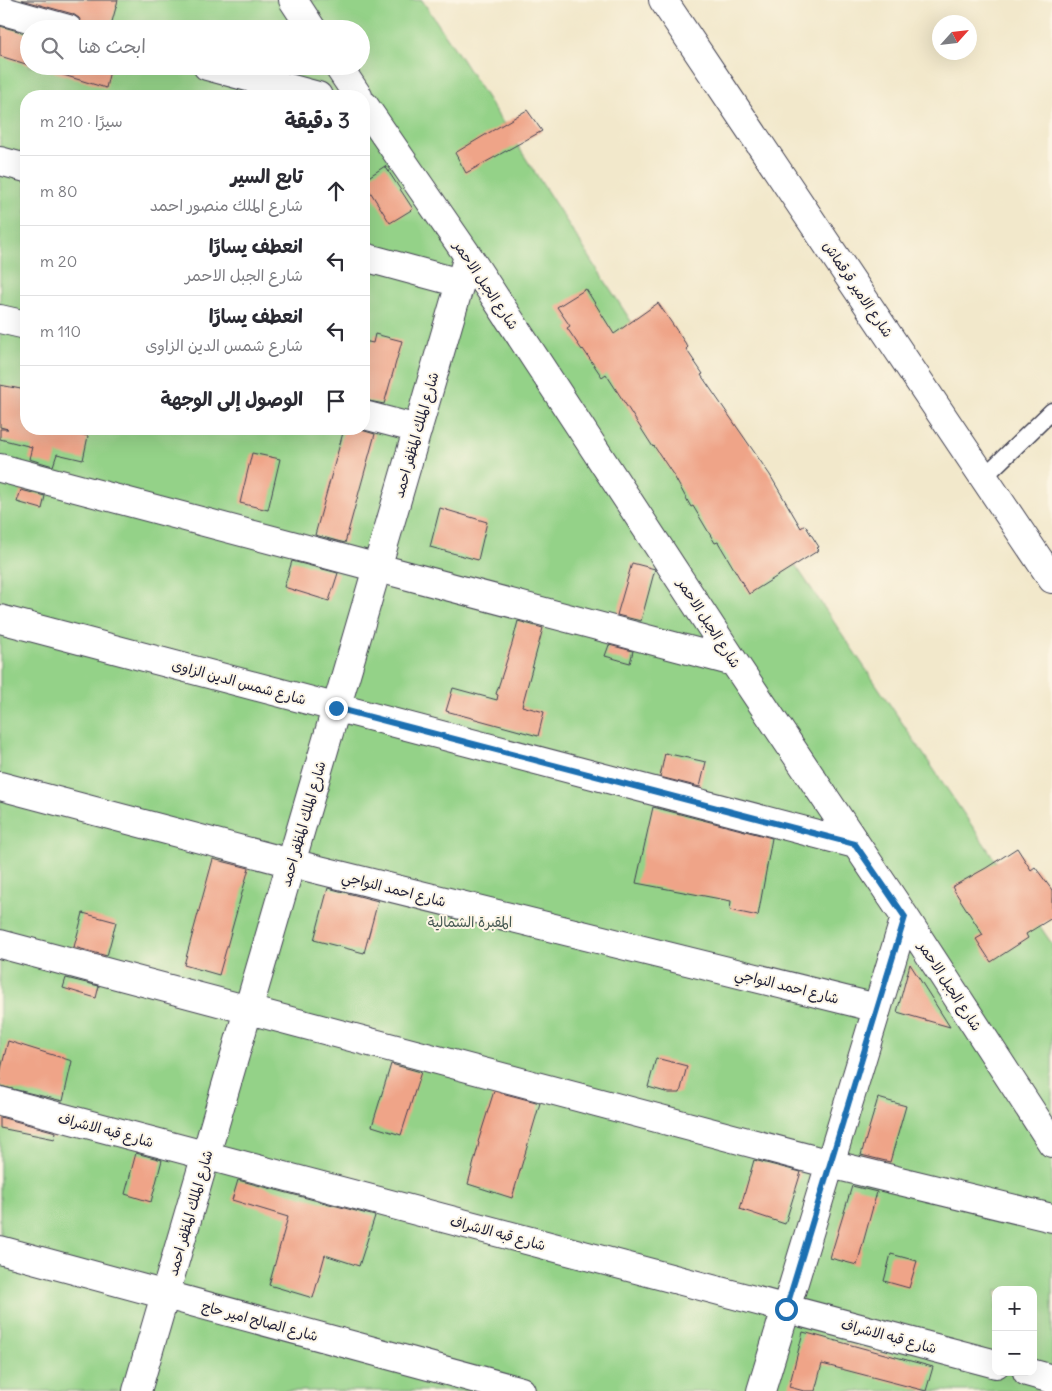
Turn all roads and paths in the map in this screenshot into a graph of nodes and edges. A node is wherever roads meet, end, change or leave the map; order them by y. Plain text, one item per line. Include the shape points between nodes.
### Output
1 (293, 0) edge
2 (663, 0) edge
3 (0, 10) edge
4 (36, 20) edge
5 (306, 20) edge
6 (240, 75) edge
7 (344, 75) edge
8 (296, 90) edge
9 (353, 90) edge
10 (370, 115) edge
11 (0, 161) edge
12 (20, 166) edge
13 (468, 256) junction
14 (370, 259) edge
15 (460, 283) junction
16 (0, 318) edge
17 (20, 324) edge
18 (1052, 410) edge
19 (370, 417) edge
20 (418, 429) junction
21 (0, 468) edge
22 (984, 477) junction
23 (378, 568) junction
24 (1052, 579) edge
25 (0, 619) edge
26 (734, 662) junction
27 (336, 708) junction
28 (0, 786) edge
29 (855, 844) junction
30 (291, 863) junction
31 (905, 917) junction
32 (0, 944) edge
33 (877, 1008) junction
34 (248, 1010) junction
35 (0, 1101) edge
36 (1052, 1143) edge
37 (206, 1156) junction
38 (830, 1164) junction
39 (1052, 1218) edge
40 (0, 1250) edge
41 (165, 1295) junction
42 (786, 1309) junction
43 (992, 1363) edge
44 (1037, 1375) edge
45 (1052, 1379) edge
46 (138, 1391) edge
47 (521, 1391) edge
48 (761, 1391) edge

1 - 5 street
2 - 22 street, شارع الامير قرقماش
3 - 4 street
6 - 8 street
7 - 9 street, شارع الجبل الاحمر
10 - 13 street, شارع الجبل الاحمر
11 - 12 street
13 - 15 street, شارع الملك المظفر احمد
13 - 26 street, شارع الجبل الاحمر
14 - 15 street
15 - 20 street, شارع الملك المظفر احمد
16 - 17 street
18 - 22 lane
19 - 20 street
20 - 23 street, شارع الملك المظفر احمد
21 - 23 street
22 - 24 street, شارع الامير قرقماش
23 - 26 street
23 - 27 street, شارع الملك المظفر احمد
25 - 27 street, شارع شمس الدين الزاوى
26 - 29 street, شارع الجبل الاحمر
27 - 29 street, شارع شمس الدين الزاوى
27 - 30 street, شارع الملك المظفر احمد
28 - 30 street, شارع احمد النواجي
29 - 31 street, شارع الجبل الاحمر
30 - 33 street, شارع احمد النواجي
30 - 34 street, شارع الملك المظفر احمد
31 - 33 street
31 - 36 street, شارع الجبل الاحمر
32 - 34 street
33 - 38 street
34 - 37 street, شارع الملك المظفر احمد
34 - 38 street
35 - 37 street, شارع قبه الاشراف
37 - 41 street, شارع الملك المظفر احمد
37 - 42 street, شارع قبه الاشراف
38 - 39 street
38 - 42 street
40 - 41 street, شارع الصالح امير حاج
41 - 46 street, شارع الملك المظفر احمد
41 - 47 street, شارع الصالح امير حاج
42 - 43 street, شارع قبه الاشراف
42 - 48 street
44 - 45 street

